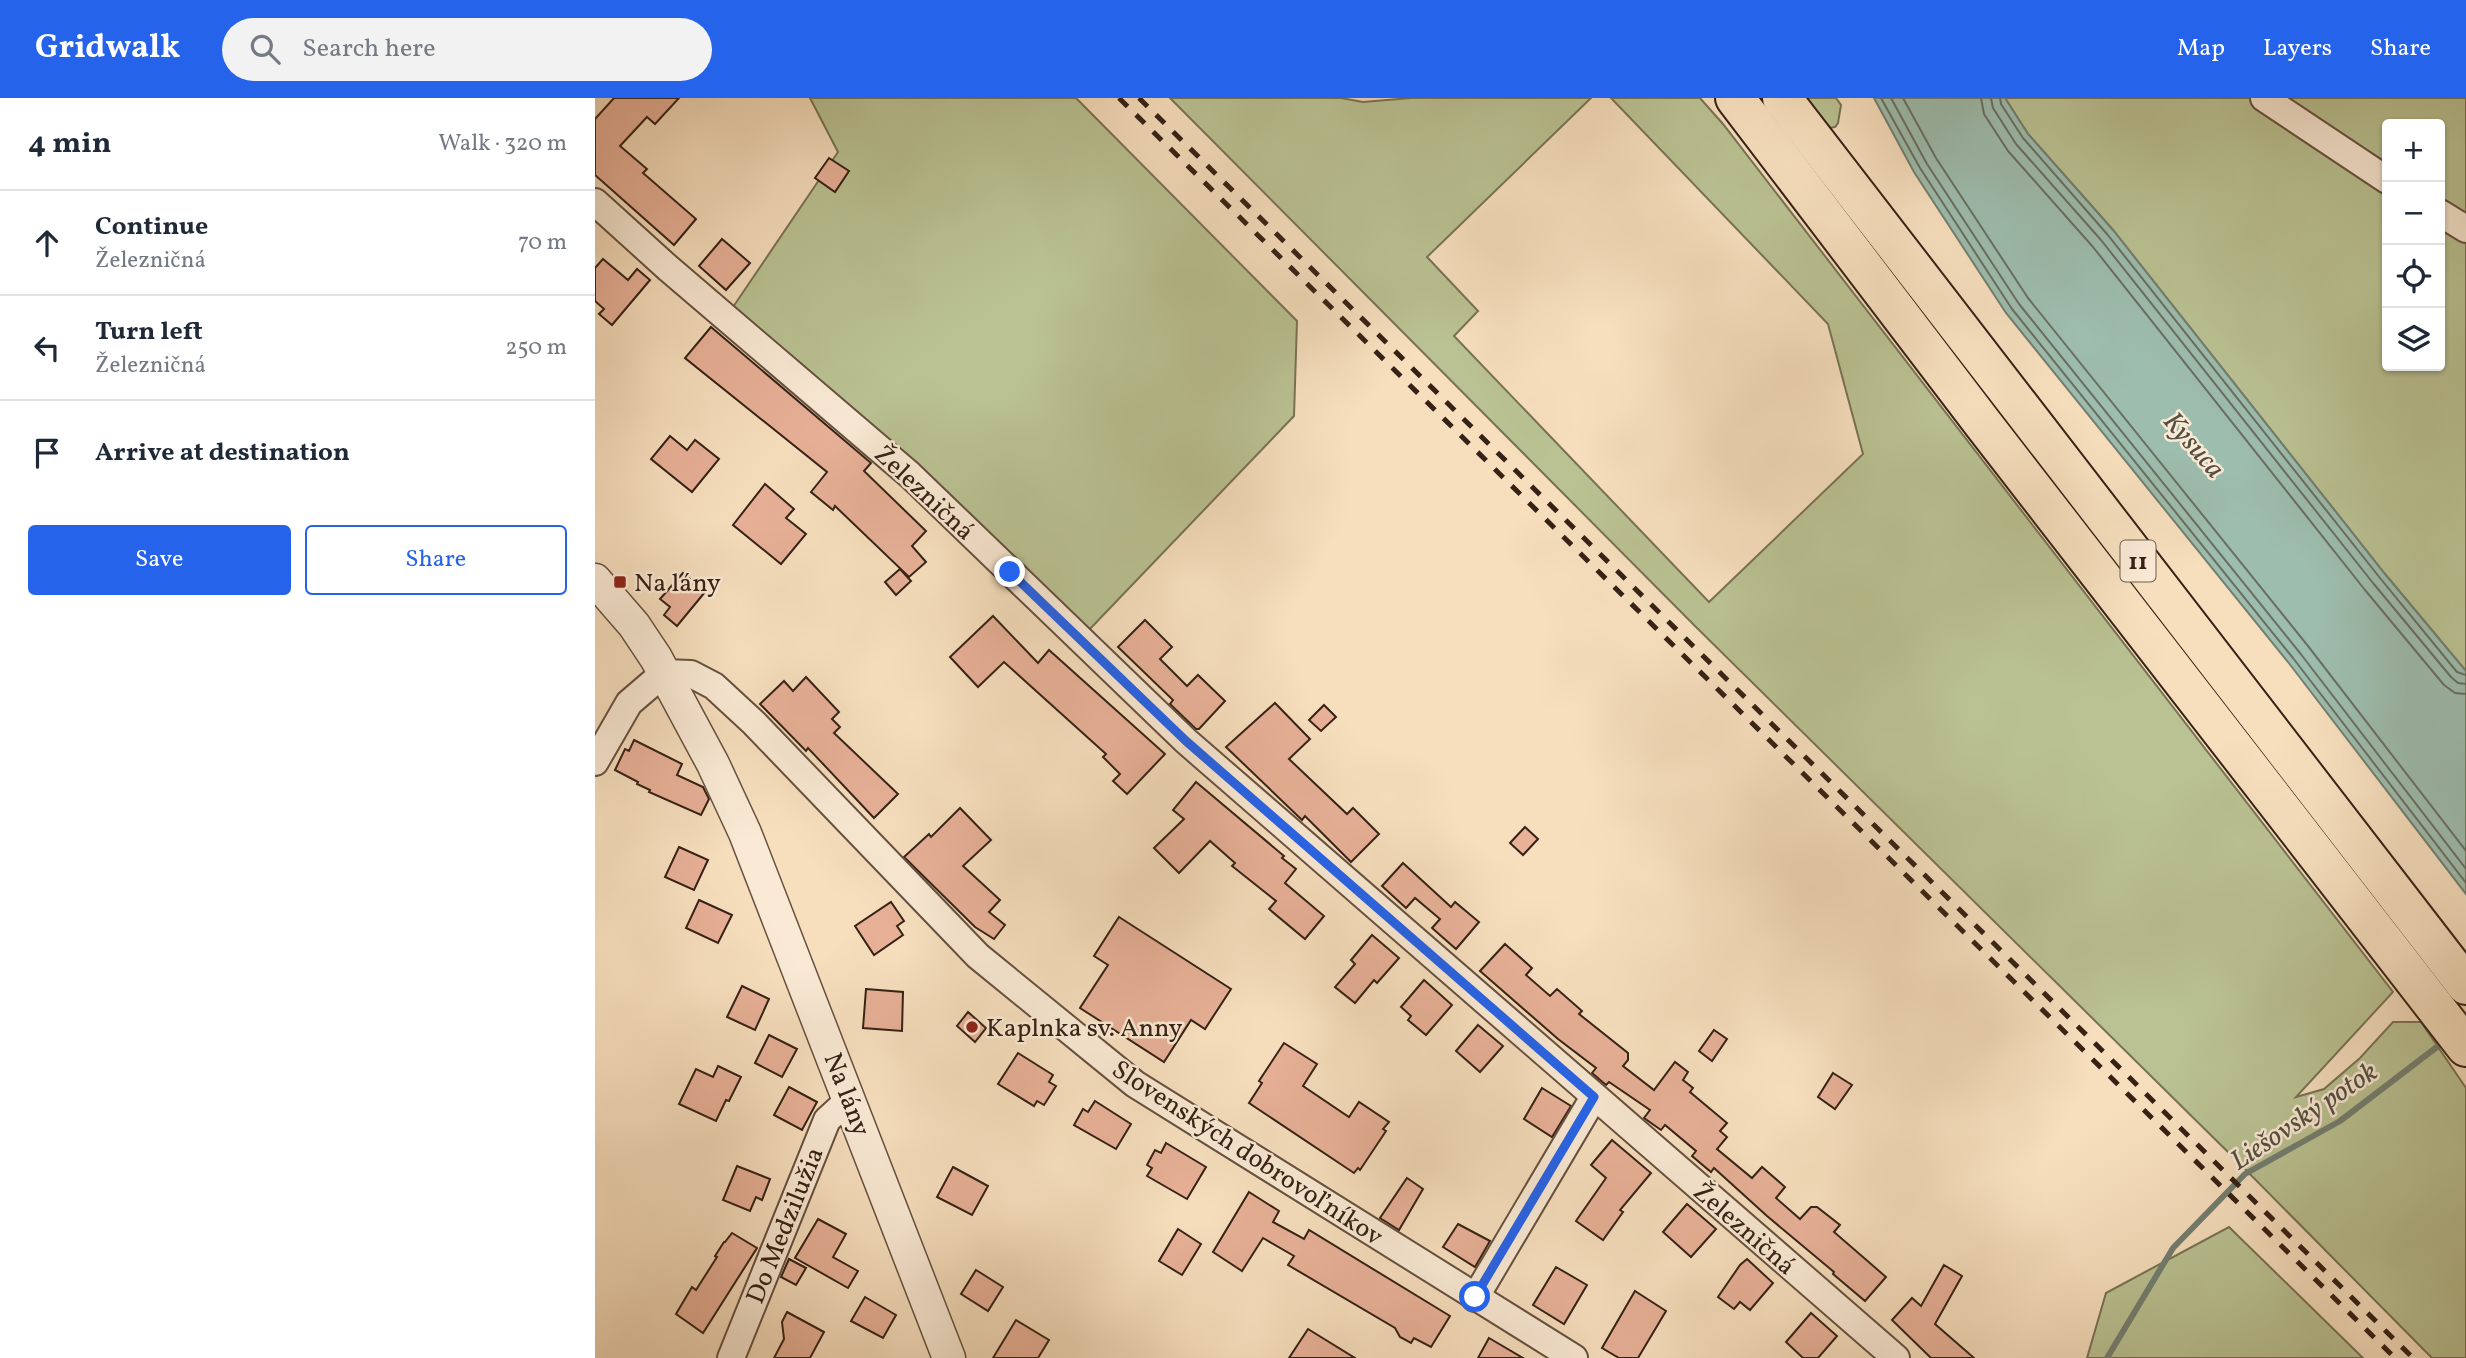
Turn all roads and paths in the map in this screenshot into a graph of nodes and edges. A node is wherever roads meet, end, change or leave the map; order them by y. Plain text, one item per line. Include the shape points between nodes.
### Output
1 (1782, 98) edge
2 (2264, 98) edge
3 (1735, 100) edge
4 (2382, 177) edge
5 (595, 202) edge
6 (2445, 216) edge
7 (2466, 229) edge
8 (595, 580) edge
9 (664, 673) junction
10 (598, 747) edge
11 (2466, 985) edge
12 (2458, 1038) edge
13 (1594, 1097) junction
14 (851, 1105) junction
15 (1475, 1297) junction
16 (736, 1356) edge
17 (949, 1358) edge
18 (1574, 1358) edge
19 (1896, 1358) edge

1 - 11 main road, 11
2 - 4 street
3 - 12 main road, 11
5 - 13 street, Železničná via 910,475 1186,741
6 - 7 street
8 - 9 street, Na lány via 634,625
9 - 10 street via 629,703
9 - 14 street, Na lány via 745,833
9 - 15 street, Slovenských dobrovoľníkov via 691,674 714,686 978,956 1135,1084
13 - 15 street
13 - 19 street, Železničná
14 - 16 street, Do Medzilužia via 827,1120
14 - 17 street, Na lány
15 - 18 street, Slovenských dobrovoľníkov

